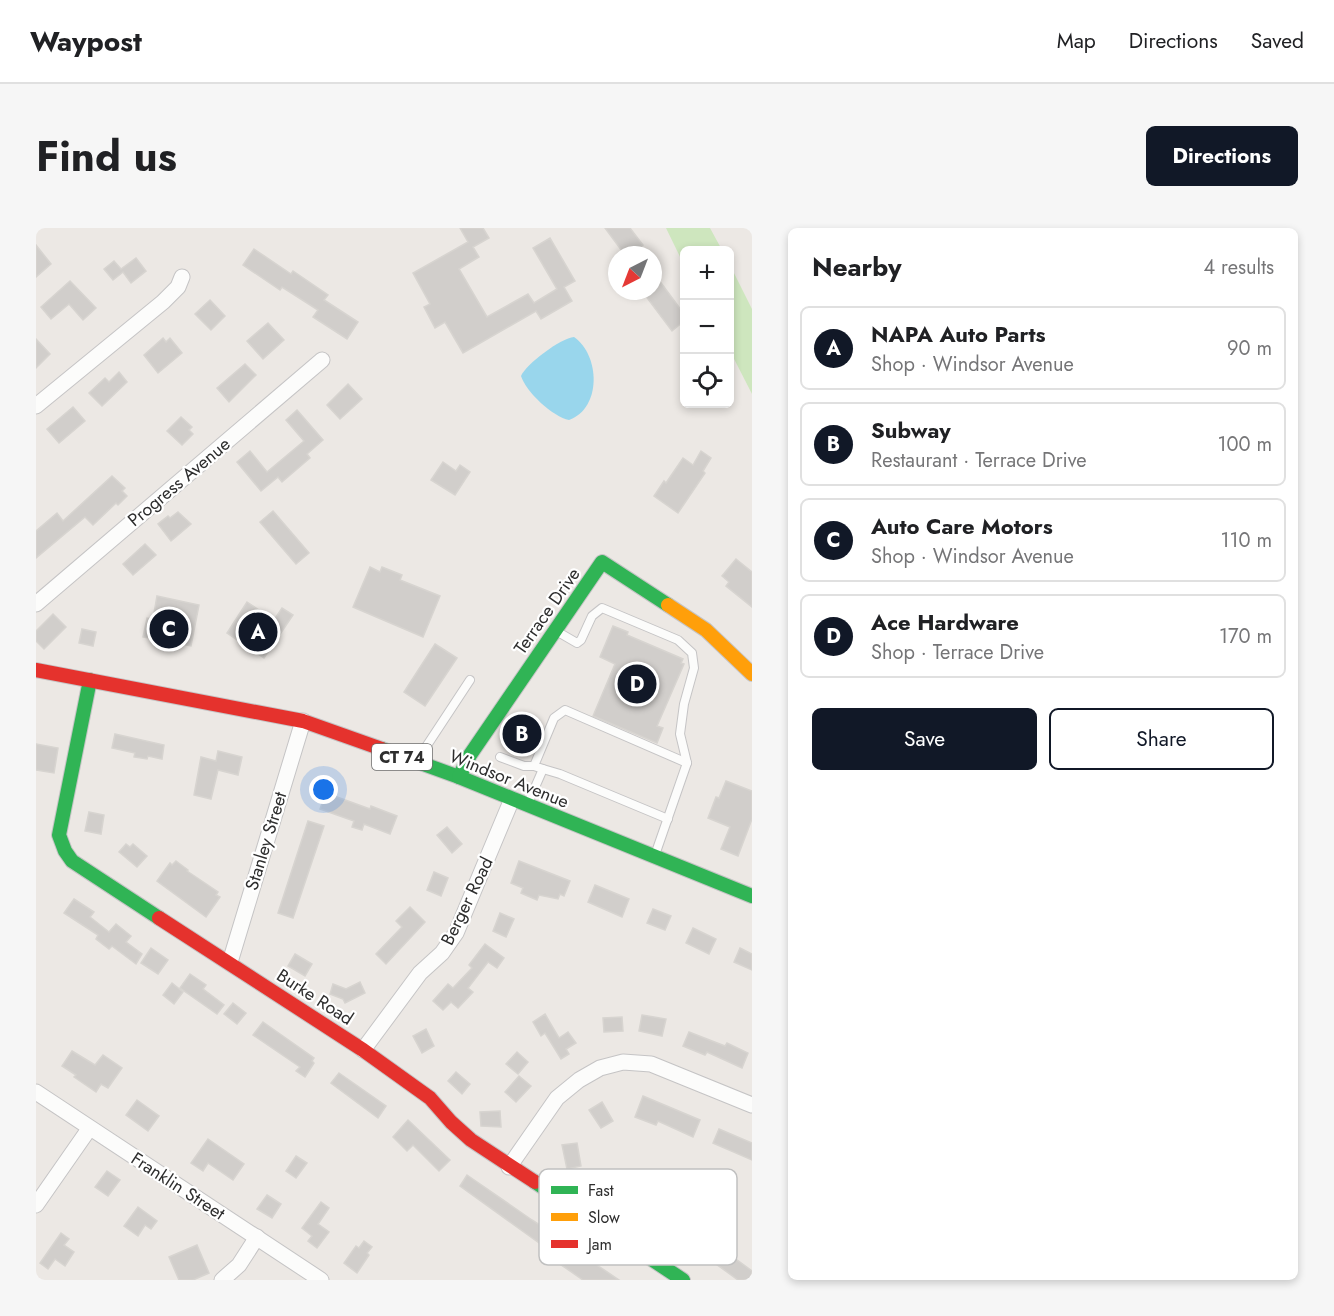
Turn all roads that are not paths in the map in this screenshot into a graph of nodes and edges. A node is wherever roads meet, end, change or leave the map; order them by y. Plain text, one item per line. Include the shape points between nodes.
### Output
1 (182, 277) dead end
2 (322, 360) dead end
3 (36, 406) edge
4 (36, 604) edge
5 (555, 631) junction
6 (36, 670) edge
7 (752, 674) edge
8 (90, 680) junction
9 (470, 680) dead end
10 (303, 721) junction
11 (500, 757) dead end
12 (416, 762) junction
13 (687, 764) junction
14 (534, 766) junction
15 (543, 769) junction
16 (459, 777) junction
17 (512, 799) junction
18 (527, 805) junction
19 (668, 819) junction
20 (655, 856) junction
21 (752, 896) edge
22 (230, 962) junction
23 (363, 1050) junction
24 (36, 1092) edge
25 (752, 1105) edge
26 (89, 1129) junction
27 (509, 1167) junction
28 (539, 1186) edge
29 (36, 1205) edge
30 (257, 1237) junction
31 (660, 1265) edge
32 (222, 1280) edge
33 (321, 1280) edge
34 (683, 1280) edge

1 - 3 street via 163,302
2 - 4 street, Progress Avenue
5 - 7 street, Terrace Drive via 602,562 706,630
5 - 13 lane via 577,643 592,616 602,608 678,640 692,652 694,668 680,734
5 - 16 street, Terrace Drive
6 - 8 street, Windsor Avenue / CT 74
8 - 10 street, Windsor Avenue / CT 74
8 - 22 street, Burke Road via 59,835 65,851 72,861
9 - 12 lane
10 - 12 street, Windsor Avenue / CT 74
10 - 22 street, Stanley Street
11 - 14 lane
12 - 16 street, Windsor Avenue / CT 74
13 - 14 lane via 565,711 554,718
13 - 19 lane
14 - 15 lane
15 - 18 lane
15 - 19 lane
16 - 17 street, Windsor Avenue / CT 74
17 - 18 street, Windsor Avenue / CT 74
17 - 23 street, Berger Road via 456,933 420,973
18 - 20 street, Windsor Avenue / CT 74
19 - 20 lane
20 - 21 street, Windsor Avenue / CT 74
22 - 23 street, Burke Road
23 - 27 street, Burke Road via 430,1098 471,1140
24 - 26 street, Franklin Street
25 - 27 street via 651,1064 623,1062 600,1068 557,1098
26 - 29 street
26 - 30 street, Franklin Street
27 - 28 street, Burke Road
30 - 32 street via 239,1265
30 - 33 street, Franklin Street
31 - 34 street, Burke Road

